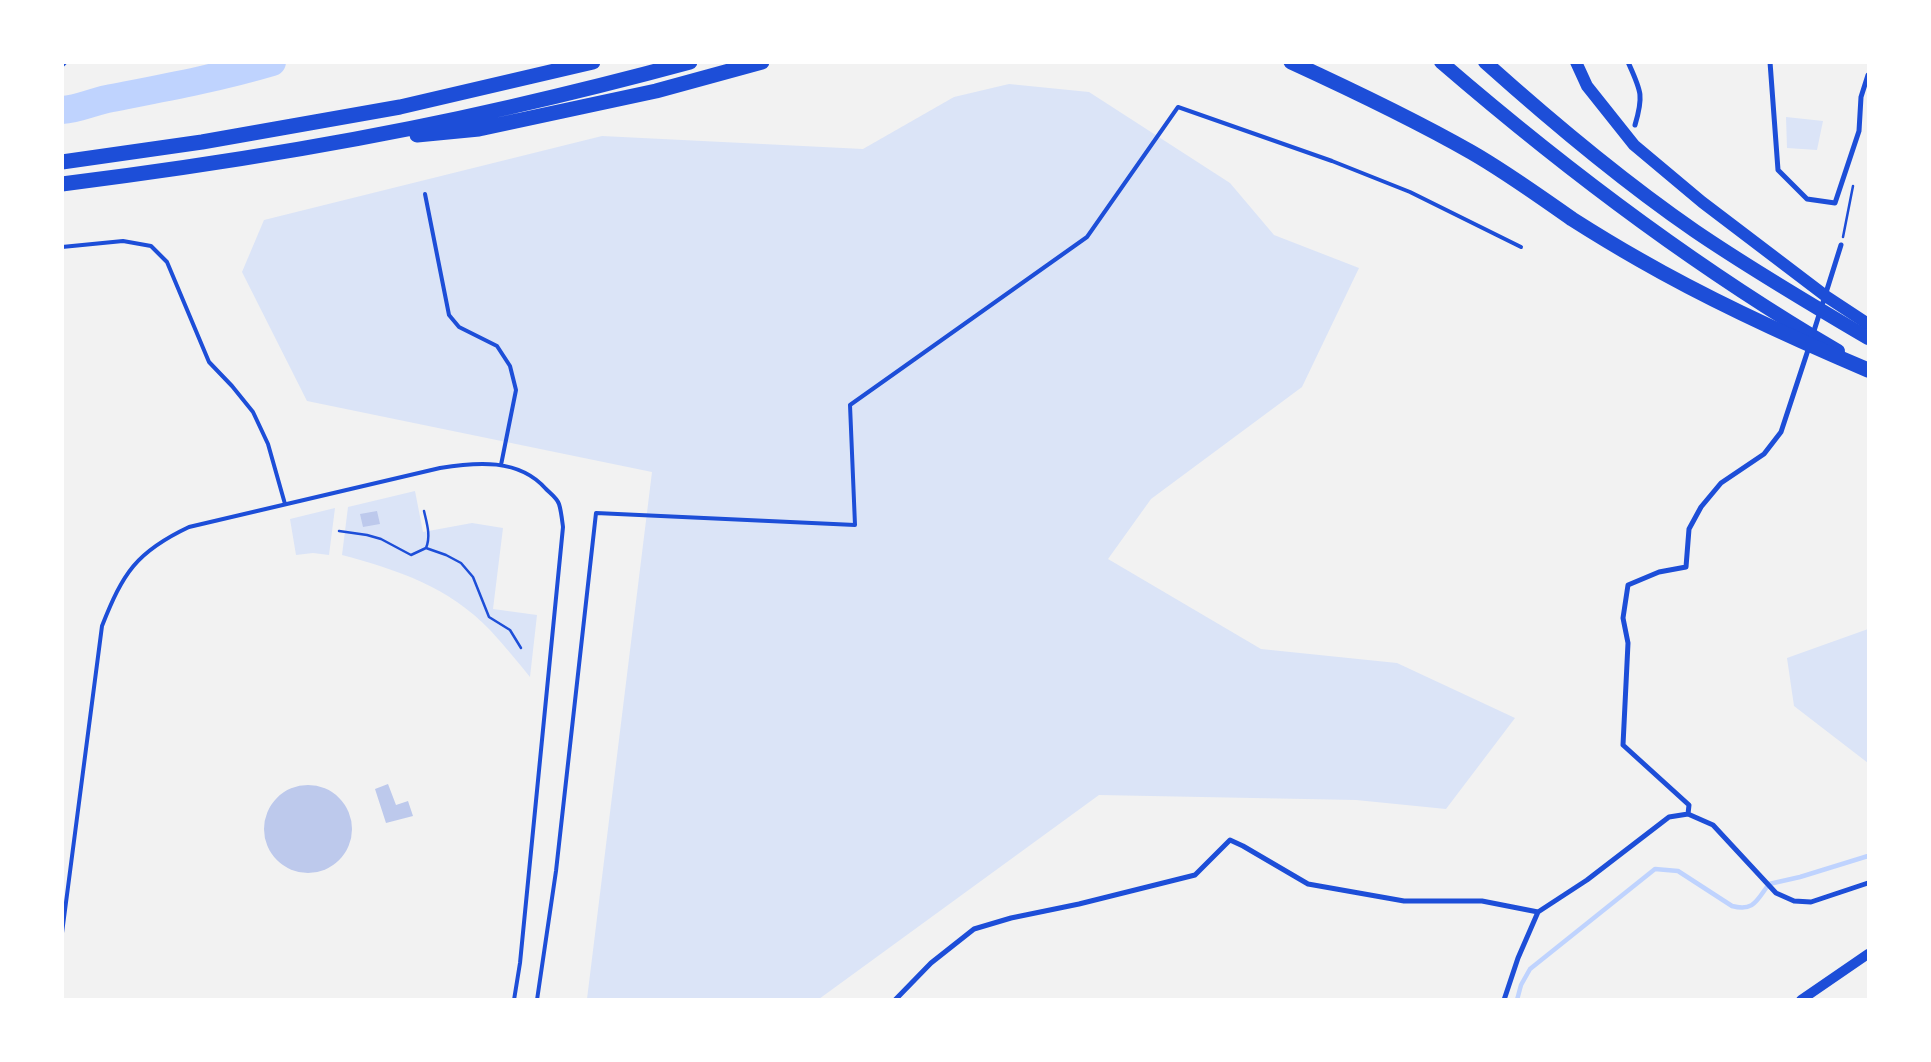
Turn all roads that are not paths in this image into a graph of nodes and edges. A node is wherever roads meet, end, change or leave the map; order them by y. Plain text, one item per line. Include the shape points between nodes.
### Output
1 (65, 62) edge
2 (563, 62) edge
3 (593, 62) edge
4 (690, 62) edge
5 (762, 62) edge
6 (1291, 62) edge
7 (1441, 62) edge
8 (1485, 62) edge
9 (1576, 62) edge
10 (1628, 62) edge
11 (1770, 62) edge
12 (62, 65) edge
13 (1868, 74) edge
14 (508, 83) junction
15 (1634, 126) dead end
16 (360, 138) junction
17 (62, 162) edge
18 (62, 184) edge
19 (425, 194) dead end
20 (1841, 245) road end
21 (62, 247) edge
22 (1521, 247) dead end
23 (1868, 324) edge
24 (1868, 338) edge
25 (1868, 369) edge
26 (501, 465) junction
27 (285, 504) junction
28 (1688, 814) junction
29 (1868, 883) edge
30 (1538, 912) junction
31 (62, 933) edge
32 (1868, 954) edge
33 (514, 1000) edge
34 (537, 1000) edge
35 (895, 1000) edge
36 (1504, 1000) edge
37 (1801, 1000) edge

1 - 12 street
2 - 14 highway
3 - 14 highway
4 - 16 highway via 509,107
5 - 16 highway via 656,91 479,128
6 - 25 highway via 1472,152 1574,220 1692,289 1792,338
7 - 25 highway via 1506,119 1652,230 1758,302
8 - 24 highway via 1612,168 1695,231
9 - 23 main road via 1588,86 1634,145 1718,214
10 - 15 street via 1639,86 1641,103
11 - 13 street via 1778,170 1807,199 1835,203 1860,131 1861,97
14 - 17 highway via 400,107 202,142
16 - 18 highway via 222,162
19 - 26 lane via 449,315 459,327 497,346 510,366 516,390
20 - 28 street via 1781,432 1764,454 1721,482 1701,507 1688,529 1686,567 1658,572 1628,585 1623,618 1628,643 1622,745 1689,805
21 - 27 lane via 122,240 151,246 167,262 209,362 253,412 264,436
22 - 34 lane via 1410,192 1178,107 1087,237 850,405 855,525 596,513 556,871
26 - 27 lane via 470,463 440,468
26 - 33 lane via 519,470 542,484 558,502 563,527
27 - 31 lane via 189,527 166,538 129,569 121,583 102,626
28 - 29 street via 1713,825 1776,894 1794,902 1811,902
28 - 30 street via 1669,817 1587,880
30 - 35 street via 1482,901 1404,901 1308,884 1230,840 1195,875 974,929 931,963
30 - 36 street
32 - 37 main road

